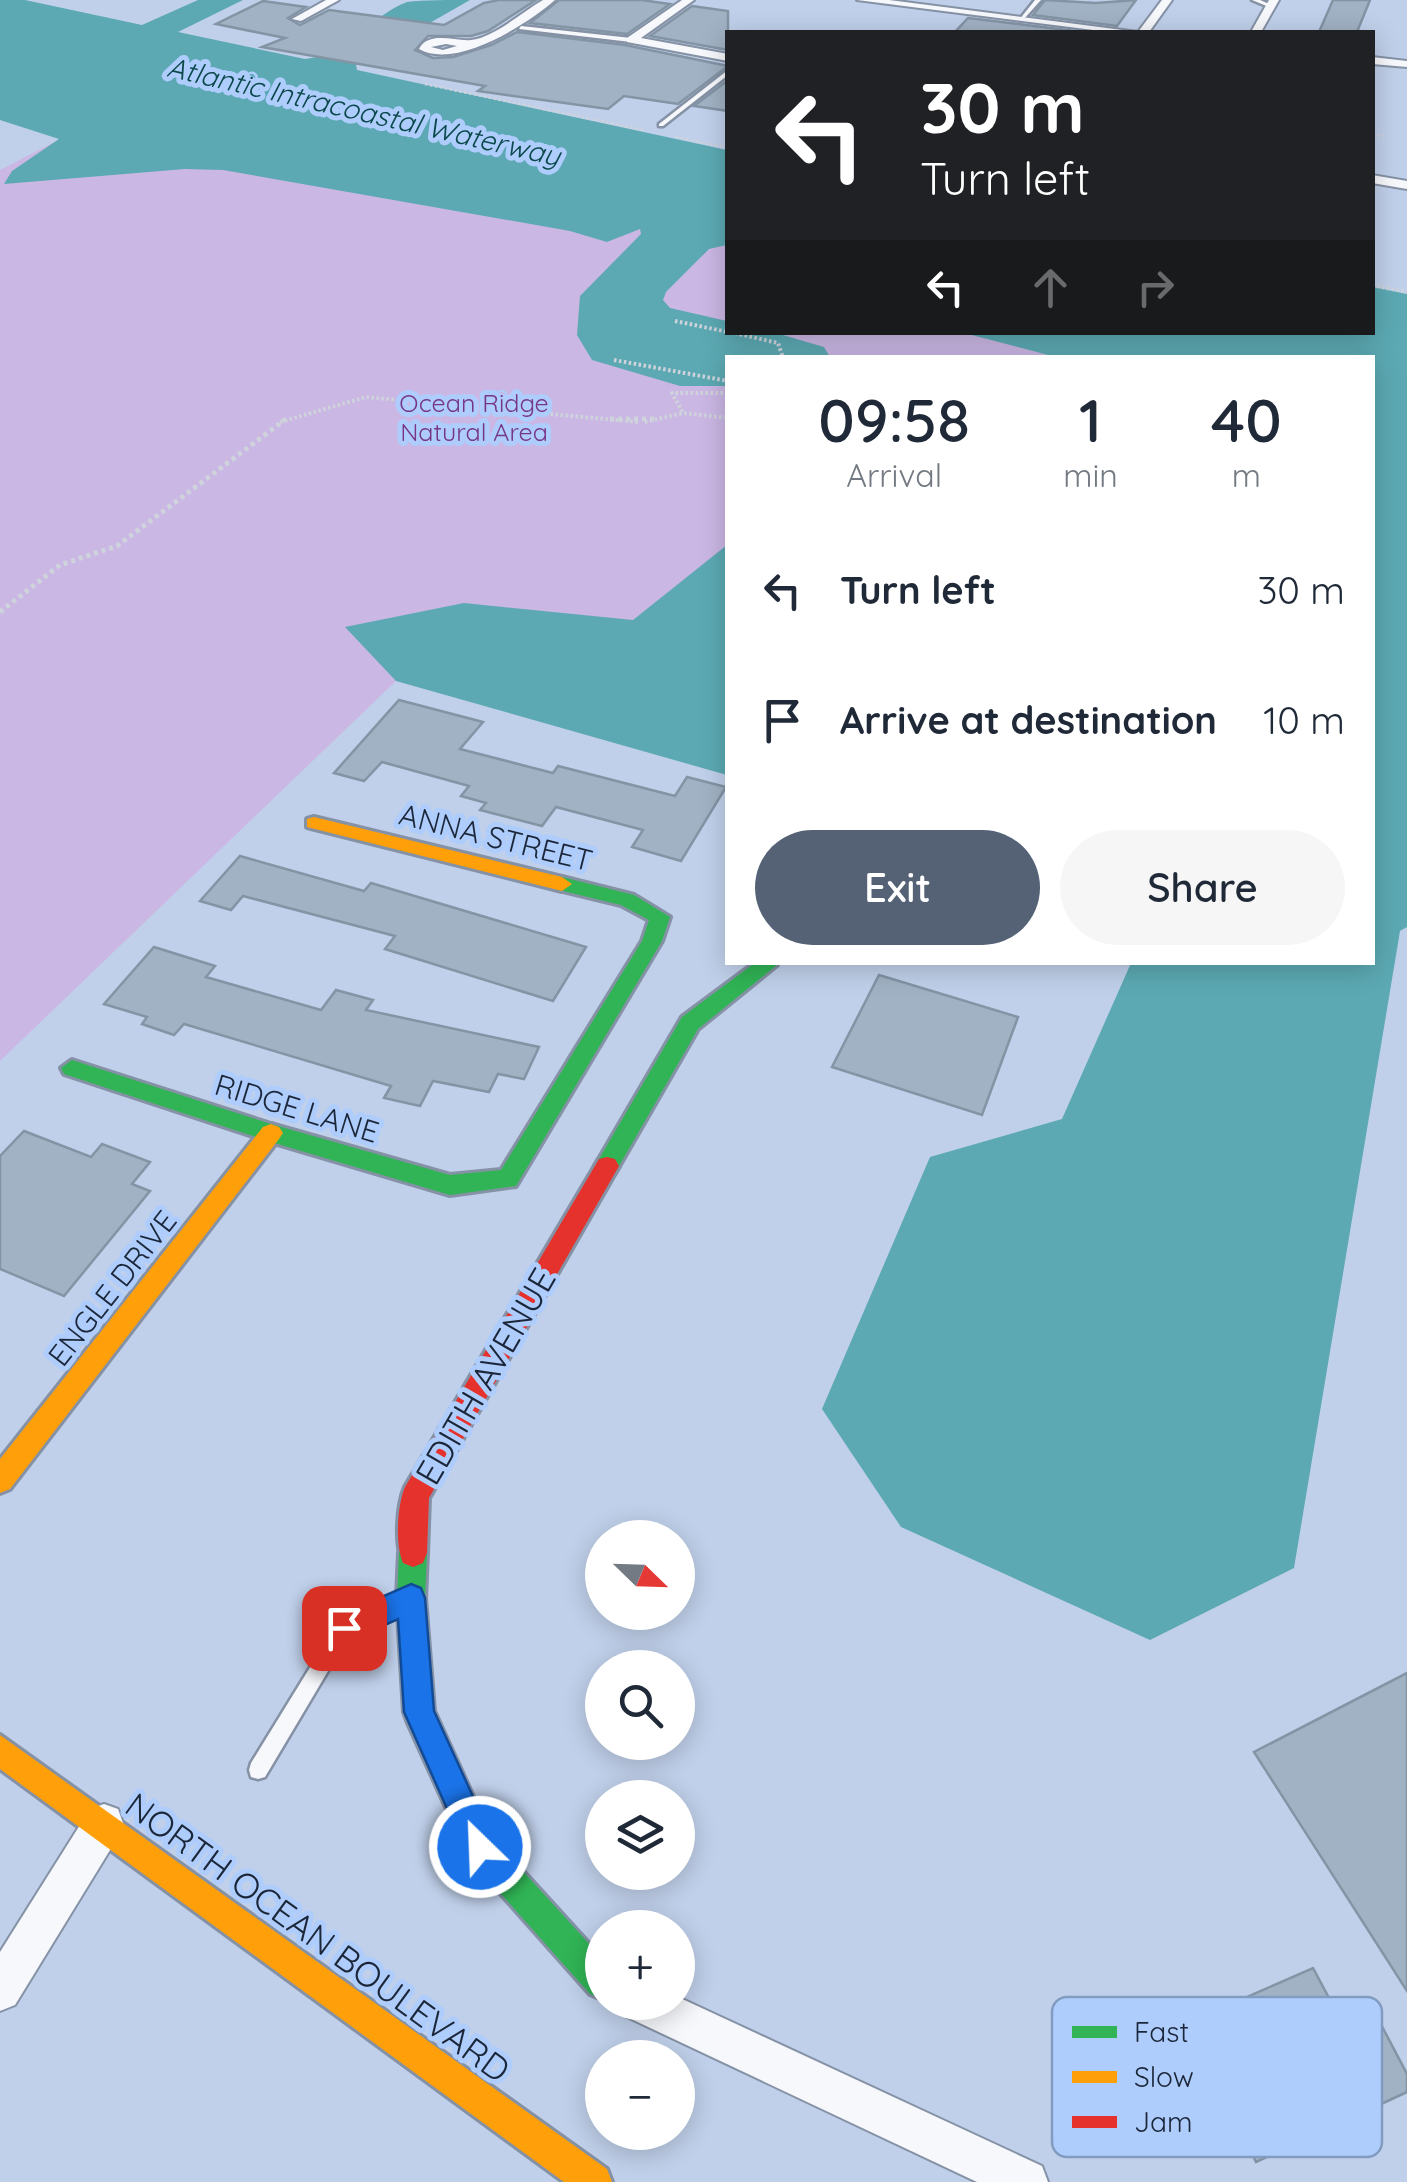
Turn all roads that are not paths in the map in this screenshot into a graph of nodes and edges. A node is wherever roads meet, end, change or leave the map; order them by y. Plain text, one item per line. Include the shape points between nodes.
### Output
1 (334, 0) edge
2 (550, 0) edge
3 (689, 0) edge
4 (862, 0) edge
5 (1038, 0) edge
6 (1167, 0) edge
7 (1255, 0) edge
8 (1272, 2) edge
9 (298, 19) dead end
10 (1021, 19) junction
11 (521, 28) dead end
12 (1116, 30) edge
13 (1145, 30) edge
14 (1257, 30) edge
15 (631, 40) junction
16 (466, 46) dead end
17 (725, 57) edge
18 (1375, 60) edge
19 (1407, 64) edge
20 (725, 74) edge
21 (661, 125) dead end
22 (1375, 180) edge
23 (1407, 185) edge
24 (314, 823) dead end
25 (766, 965) edge
26 (72, 1068) dead end
27 (271, 1133) junction
28 (508, 1179) joint
29 (0, 1480) edge
30 (411, 1598) junction
31 (0, 1750) edge
32 (258, 1770) dead end
33 (104, 1822) junction
34 (585, 1963) edge
35 (0, 1990) edge
36 (680, 2020) edge
37 (594, 2182) edge
38 (1026, 2182) edge

1 - 9 street
2 - 16 street
3 - 15 street
4 - 10 street
5 - 10 lane
6 - 13 street
7 - 8 lane
8 - 14 street
10 - 12 street
11 - 15 lane
15 - 17 street
18 - 19 street
20 - 21 lane
22 - 23 street
24 - 28 street, ANNA STREET via 628,900 660,917 652,941
25 - 30 street, EDITH AVENUE via 690,1023 415,1496
26 - 27 street, RIDGE LANE
27 - 28 street, RIDGE LANE via 450,1185
27 - 29 street, ENGLE DRIVE
30 - 32 lane via 344,1628
30 - 34 street, EDITH AVENUE via 419,1712 480,1847
31 - 33 street, NORTH OCEAN BOULEVARD
33 - 35 street
33 - 37 street, NORTH OCEAN BOULEVARD
36 - 38 street

